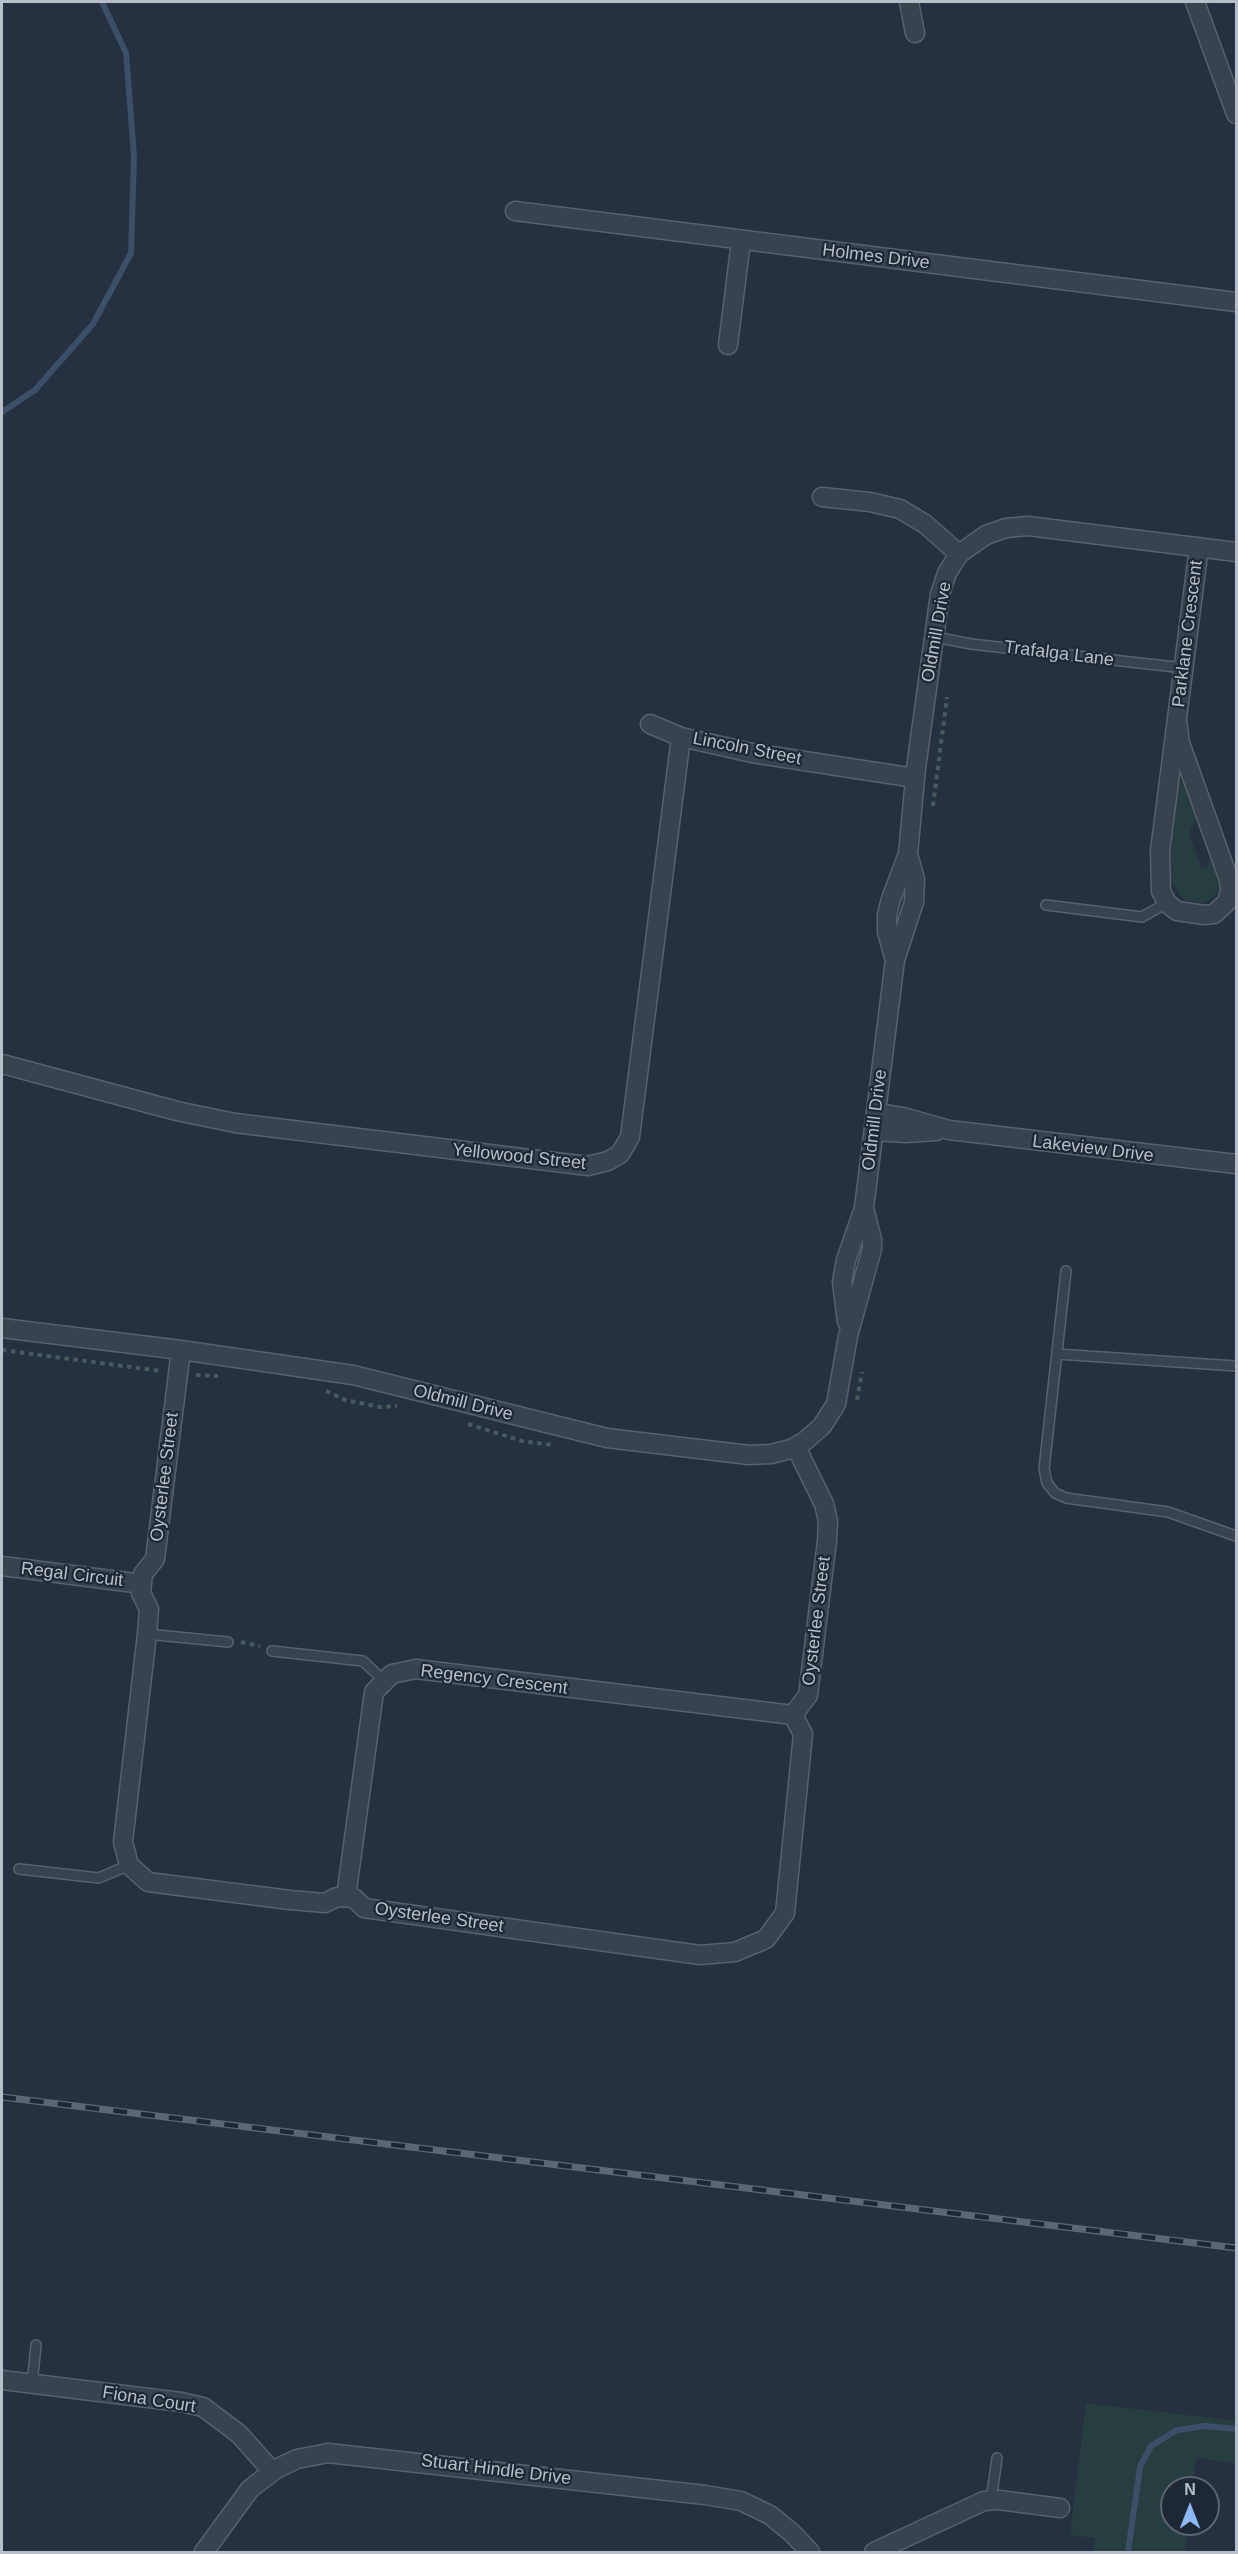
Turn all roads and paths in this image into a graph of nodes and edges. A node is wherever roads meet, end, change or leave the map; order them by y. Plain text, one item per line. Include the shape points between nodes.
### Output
1 (909, 2) edge
2 (1195, 2) edge
3 (915, 33) dead end
4 (1236, 114) edge
5 (515, 211) dead end
6 (741, 241) junction
7 (1236, 302) edge
8 (728, 345) dead end
9 (822, 497) dead end
10 (1199, 547) junction
11 (1236, 552) edge
12 (959, 554) junction
13 (935, 637) junction
14 (1184, 668) junction
15 (948, 686) dead end
16 (1177, 721) junction
17 (650, 724) dead end
18 (681, 737) junction
19 (916, 773) junction
20 (933, 809) dead end
21 (1167, 903) junction
22 (1232, 904) edge
23 (1046, 905) dead end
24 (2, 1064) edge
25 (875, 1122) junction
26 (1236, 1164) edge
27 (1066, 1271) dead end
28 (2, 1328) edge
29 (2, 1350) edge
30 (181, 1350) junction
31 (1057, 1354) junction
32 (1236, 1366) edge
33 (863, 1367) dead end
34 (178, 1373) junction
35 (224, 1376) dead end
36 (318, 1389) dead end
37 (404, 1405) dead end
38 (856, 1405) dead end
39 (458, 1421) dead end
40 (557, 1446) dead end
41 (796, 1447) junction
42 (1236, 1536) edge
43 (2, 1566) edge
44 (142, 1584) junction
45 (147, 1634) junction
46 (228, 1642) joint
47 (272, 1651) joint
48 (384, 1681) junction
49 (792, 1715) junction
50 (129, 1865) junction
51 (19, 1869) dead end
52 (346, 1898) junction
53 (36, 2345) dead end
54 (2, 2380) edge
55 (32, 2384) junction
56 (997, 2458) dead end
57 (272, 2471) junction
58 (991, 2500) junction
59 (1060, 2508) dead end
60 (204, 2553) edge
61 (810, 2553) edge
62 (874, 2553) edge

1 - 3 street
2 - 4 street
5 - 6 street, Holmes Drive
6 - 7 street, Holmes Drive
6 - 8 street
9 - 12 street via 900,509 925,524
10 - 11 street, Oldmill Drive
10 - 12 street, Oldmill Drive via 1028,526 986,535
10 - 14 street, Parklane Crescent
12 - 13 street, Oldmill Drive via 942,587
13 - 14 lane, Trafalga Lane
13 - 19 street, Oldmill Drive
14 - 16 street, Parklane Crescent
15 - 20 path
16 - 21 street, Parklane Crescent via 1160,851 1161,891
16 - 22 street, Parklane Crescent via 1180,743 1229,880
17 - 18 street, Lincoln Street
18 - 19 street, Lincoln Street via 752,753 847,766 900,765
18 - 24 street, Yellowood Street via 630,1137 620,1154 608,1161 588,1166 235,1123
19 - 25 street, Oldmill Drive via 908,854 915,879 914,902 895,960
21 - 22 street, Parklane Crescent via 1177,911 1204,915
21 - 23 lane via 1142,917
25 - 26 street, Lakeview Drive via 906,1133 949,1130
25 - 41 street, Oldmill Drive via 864,1208 872,1249 848,1336 836,1404 822,1426
27 - 31 lane
28 - 30 street, Oldmill Drive
29 - 34 path
30 - 34 street, Oysterlee Street
30 - 41 street, Oldmill Drive via 353,1375 607,1438 750,1455
31 - 32 lane
31 - 42 lane via 1044,1469 1047,1483 1055,1493 1066,1498 1168,1512
33 - 38 path
34 - 35 path
34 - 44 street, Oysterlee Street via 155,1558 143,1574
36 - 37 path via 345,1400 380,1407
39 - 40 path via 522,1441
41 - 49 street, Oysterlee Street via 824,1504 828,1528 808,1695
43 - 44 street, Regal Circuit
44 - 45 street via 141,1593 149,1609
45 - 46 lane
45 - 50 street via 123,1842
46 - 47 path via 255,1644
47 - 48 lane via 363,1661
48 - 49 street, Regency Crescent via 392,1674 416,1670
48 - 52 street via 374,1692
49 - 52 street, Oysterlee Street via 803,1734 785,1913 766,1939 735,1952 700,1955 364,1908 354,1898
50 - 51 lane via 99,1878
50 - 52 street via 148,1882 325,1903 337,1897
53 - 55 lane
54 - 55 street, Fiona Court
55 - 57 street, Fiona Court via 203,2407 239,2434
56 - 58 lane
57 - 60 street, Stuart Hindle Drive via 250,2489
57 - 61 street, Stuart Hindle Drive via 297,2459 328,2453 705,2495 741,2501 770,2515
58 - 59 street
58 - 62 street via 971,2505

